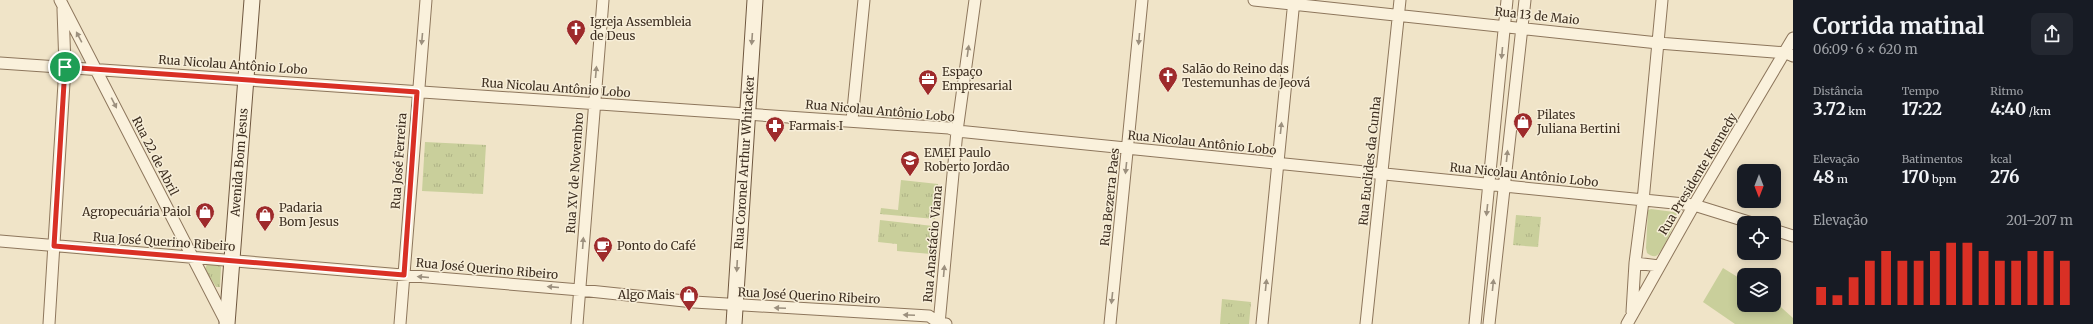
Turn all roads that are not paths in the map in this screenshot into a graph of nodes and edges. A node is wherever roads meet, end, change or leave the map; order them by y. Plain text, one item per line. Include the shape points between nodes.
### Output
1 (252, 0) edge
2 (426, 0) edge
3 (602, 0) edge
4 (755, 0) edge
5 (864, 0) edge
6 (975, 0) edge
7 (1142, 0) edge
8 (1254, 0) edge
9 (1400, 0) edge
10 (1507, 0) edge
11 (1524, 0) edge
12 (1662, 0) edge
13 (1293, 2) edge
14 (61, 3) edge
15 (1398, 15) junction
16 (1504, 26) junction
17 (1521, 27) junction
18 (1793, 38) edge
19 (1658, 43) junction
20 (1789, 54) edge
21 (0, 63) edge
22 (65, 67) junction
23 (96, 69) junction
24 (245, 79) junction
25 (417, 92) junction
26 (593, 103) junction
27 (747, 113) junction
28 (852, 120) junction
29 (957, 131) junction
30 (1128, 148) junction
31 (1278, 164) junction
32 (1381, 174) junction
33 (1489, 185) junction
34 (1503, 186) junction
35 (1643, 201) junction
36 (1694, 205) junction
37 (1737, 218) edge
38 (1781, 232) edge
39 (1793, 236) edge
40 (0, 240) edge
41 (54, 246) junction
42 (192, 258) junction
43 (232, 260) junction
44 (1635, 263) junction
45 (1659, 266) junction
46 (404, 275) junction
47 (580, 290) junction
48 (735, 305) junction
49 (1629, 320) edge
50 (49, 324) edge
51 (227, 324) edge
52 (400, 324) edge
53 (576, 324) edge
54 (734, 324) edge
55 (941, 324) edge
56 (1110, 324) edge
57 (1262, 324) edge
58 (1366, 324) edge
59 (1475, 324) edge
60 (1489, 324) edge

1 - 24 street, Avenida Bom Jesus
2 -> 25 street, Rua José Ferreira
26 -> 3 street, Rua XV de Novembro
4 -> 27 street, Rua Coronel Arthur Whitacker
5 - 28 street
29 -> 6 street, Rua Anastácio Viana
7 -> 30 street, Rua Bezerra Paes
8 - 13 street, Rua 13 de Maio
9 - 15 street, Rua Euclides da Cunha
10 - 16 street
11 - 17 street
12 - 19 street
13 - 15 street, Rua 13 de Maio
31 -> 13 street
14 - 22 street
23 -> 14 street, Rua 22 de Abril
15 - 16 street, Rua 13 de Maio
15 - 32 street, Rua Euclides da Cunha
16 - 17 street, Rua 13 de Maio
16 -> 33 street
17 - 19 street, Rua 13 de Maio
34 -> 17 street
18 - 20 street, Rua Presidente Kennedy
19 - 20 street, Rua 13 de Maio
19 - 35 street
20 - 36 street, Rua Presidente Kennedy
21 - 22 street, Rua Nicolau Antônio Lobo
22 - 23 street, Rua Nicolau Antônio Lobo
22 - 41 street
23 - 24 street, Rua Nicolau Antônio Lobo
23 -> 42 street, Rua 22 de Abril
24 - 25 street, Rua Nicolau Antônio Lobo
24 - 43 street, Avenida Bom Jesus
25 - 26 street, Rua Nicolau Antônio Lobo
25 - 46 street, Rua José Ferreira
26 - 27 street, Rua Nicolau Antônio Lobo
47 -> 26 street, Rua XV de Novembro
27 - 28 street, Rua Nicolau Antônio Lobo
27 -> 48 street, Rua Coronel Arthur Whitacker
28 - 29 street, Rua Nicolau Antônio Lobo via 949,128
29 - 30 street, Rua Nicolau Antônio Lobo
55 -> 29 street, Rua Anastácio Viana
30 - 31 street, Rua Nicolau Antônio Lobo
30 -> 56 street, Rua Bezerra Paes
31 - 32 street, Rua Nicolau Antônio Lobo
57 -> 31 street
32 - 33 street, Rua Nicolau Antônio Lobo
32 - 58 street, Rua Euclides da Cunha
33 - 34 street, Rua Nicolau Antônio Lobo
33 -> 59 street
34 - 35 street, Rua Nicolau Antônio Lobo
60 -> 34 street
35 - 36 street, Rua Nicolau Antônio Lobo
35 - 44 street
36 - 37 street, Rua Nicolau Antônio Lobo
36 - 45 street, Rua Presidente Kennedy
38 - 39 street
40 - 41 street, Rua José Querino Ribeiro
41 - 42 street, Rua José Querino Ribeiro
41 - 50 street
42 - 43 street, Rua José Querino Ribeiro
42 - 51 street, Rua 22 de Abril
43 - 46 street, Rua José Querino Ribeiro
43 - 51 street, Avenida Bom Jesus
44 - 45 street
44 - 49 street
45 - 49 street, Rua Presidente Kennedy
47 -> 46 street, Rua José Querino Ribeiro
46 - 52 street, Rua José Ferreira
47 - 48 street, Rua José Querino Ribeiro
47 - 53 street, Rua XV de Novembro
48 - 54 street, Rua Coronel Arthur Whitacker
55 -> 48 street, Rua José Querino Ribeiro via 929,316

